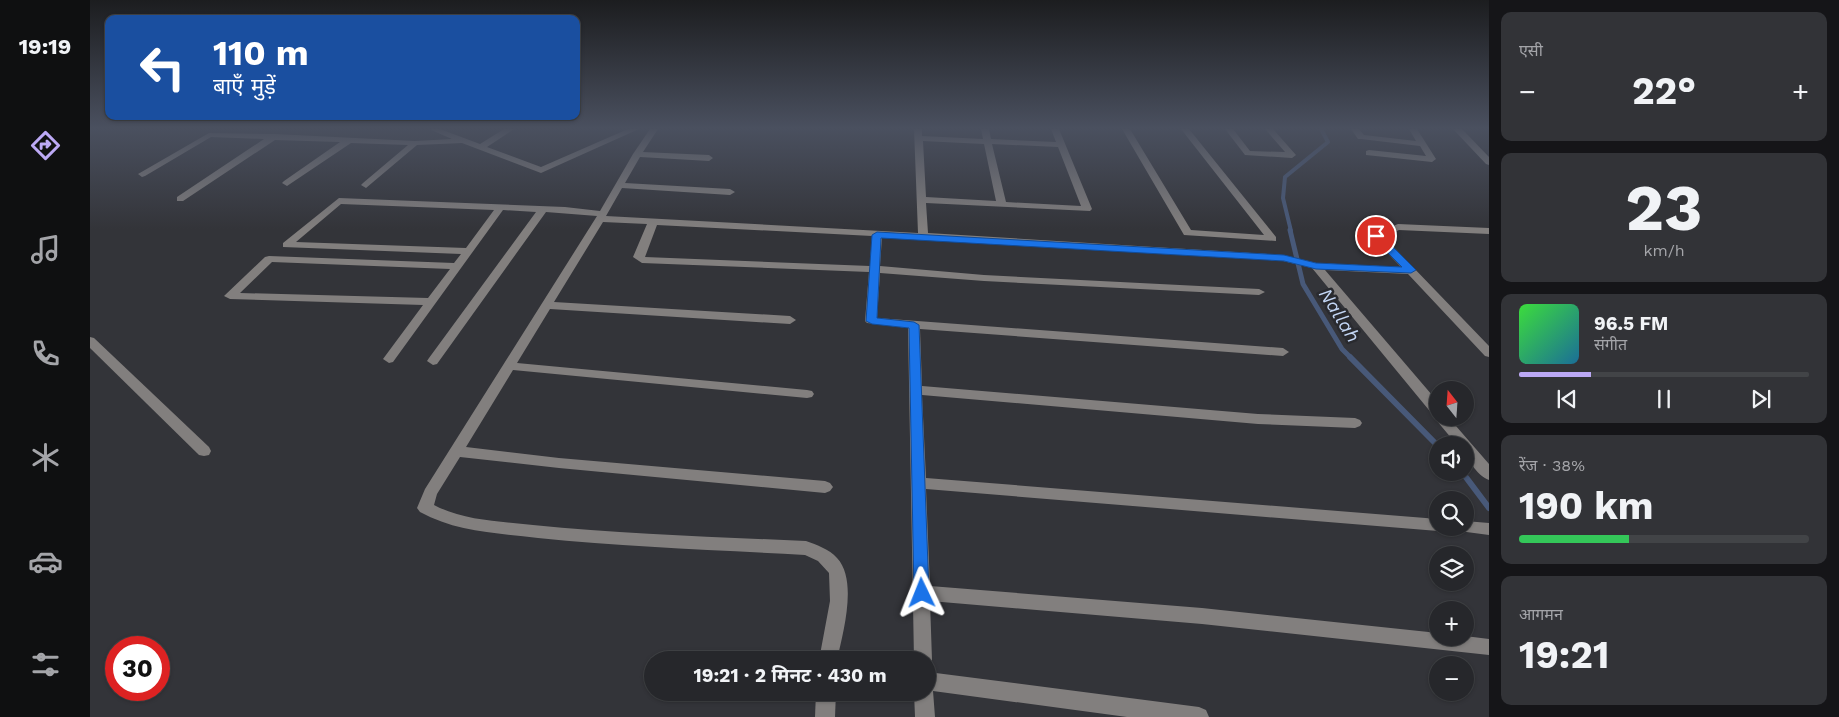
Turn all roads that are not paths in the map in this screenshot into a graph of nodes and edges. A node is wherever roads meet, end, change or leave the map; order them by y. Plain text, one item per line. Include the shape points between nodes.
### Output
1 (162, 162) edge
2 (235, 162) edge
3 (317, 162) edge
4 (392, 162) edge
5 (521, 162) edge
6 (558, 162) edge
7 (632, 162) edge
8 (920, 162) edge
9 (993, 162) edge
10 (1068, 162) edge
11 (1146, 162) edge
12 (1211, 162) edge
13 (142, 174) dead end
14 (287, 184) dead end
15 (366, 185) dead end
16 (620, 185) junction
17 (730, 192) dead end
18 (180, 199) dead end
19 (923, 200) junction
20 (1002, 205) junction
21 (500, 208) junction
22 (544, 209) junction
23 (603, 214) junction
24 (652, 222) junction
25 (1489, 231) edge
26 (877, 235) junction
27 (923, 236) junction
28 (287, 245) junction
29 (469, 251) junction
30 (269, 259) junction
31 (458, 266) junction
32 (1316, 266) junction
33 (875, 269) junction
34 (1411, 270) junction
35 (1259, 292) dead end
36 (431, 302) junction
37 (547, 305) junction
38 (790, 320) dead end
39 (914, 325) junction
40 (90, 341) edge
41 (1283, 352) dead end
42 (1489, 353) edge
43 (389, 359) dead end
44 (433, 362) dead end
45 (508, 366) junction
46 (915, 390) junction
47 (807, 394) dead end
48 (1429, 401) edge
49 (1356, 423) dead end
50 (1449, 426) edge
51 (1457, 436) edge
52 (204, 451) dead end
53 (456, 451) junction
54 (1474, 456) edge
55 (1489, 474) edge
56 (918, 483) junction
57 (825, 487) dead end
58 (1429, 524) edge
59 (1474, 528) edge
60 (1489, 529) edge
61 (922, 593) junction
62 (1489, 647) edge
63 (829, 651) edge
64 (923, 651) edge
65 (936, 682) edge
66 (826, 701) edge
67 (924, 701) edge
68 (825, 717) edge
69 (925, 717) edge
70 (1199, 717) edge

1 - 13 street
2 - 18 street
3 - 14 street
4 - 15 street
5 - 6 street via 541,170
7 - 16 street
8 - 19 street
9 - 20 street
10 - 20 street via 1086,209
11 - 12 street via 1188,234 1272,239
16 - 17 street
16 - 23 street
19 - 20 street
19 - 27 street
21 - 22 street
21 - 28 street via 339,201
21 - 29 street
22 - 23 street
22 - 44 street
23 - 24 street
23 - 37 street
24 - 26 street
24 - 33 street via 638,257 642,260
25 - 34 street via 1398,228 1376,236
26 - 27 street
26 - 33 street
27 - 32 street via 1284,258
28 - 29 street
28 - 30 street
29 - 31 street
30 - 31 street
30 - 36 street via 230,296
31 - 36 street
32 - 34 street
32 - 48 street
33 - 35 street
33 - 39 street via 872,321
34 - 42 street
36 - 43 street
37 - 38 street
37 - 45 street
39 - 41 street
39 - 46 street
40 - 52 street
45 - 47 street
45 - 53 street
46 - 49 street via 1258,419
46 - 56 street
50 - 51 street
53 - 57 street
53 - 63 street via 430,493 426,508 440,517 576,536 806,548 821,553 838,572 839,593
54 - 55 street
56 - 58 street
56 - 61 street
59 - 60 street
61 - 62 street via 1202,616
61 - 64 street
65 - 70 street
66 - 68 street
67 - 69 street

